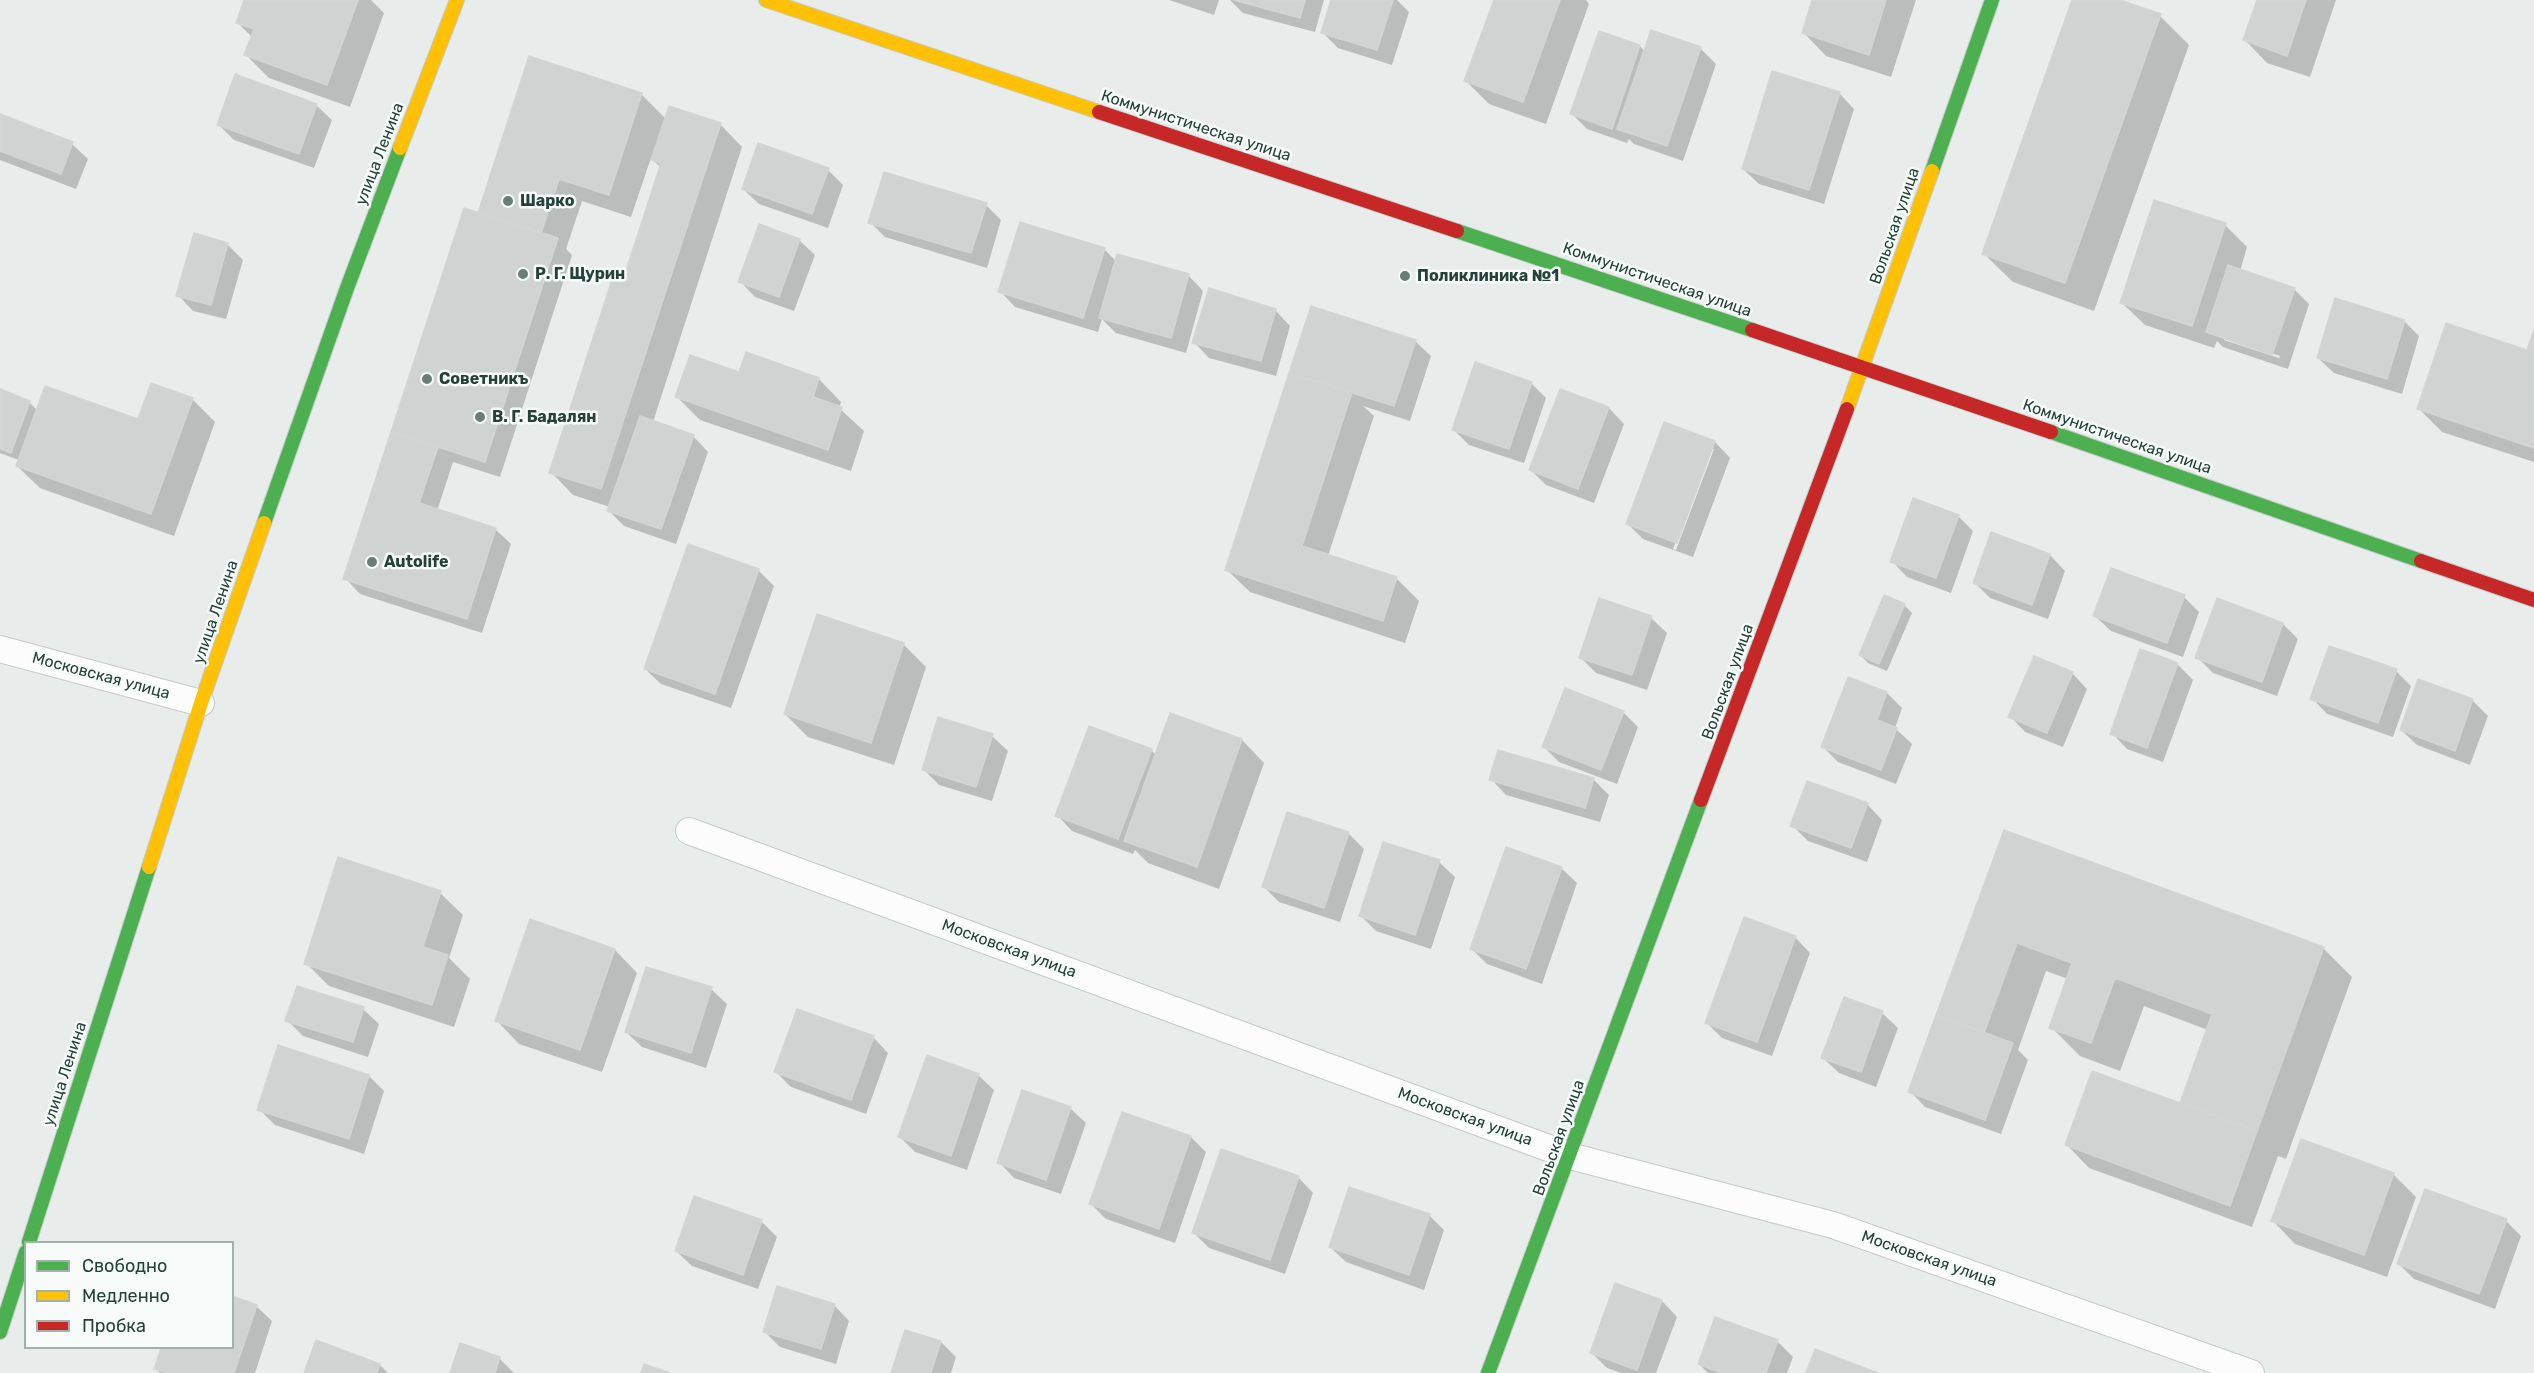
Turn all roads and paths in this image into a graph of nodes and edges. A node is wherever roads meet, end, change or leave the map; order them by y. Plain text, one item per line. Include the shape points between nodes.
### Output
1 (457, 0) edge
2 (766, 0) edge
3 (1992, 0) edge
4 (1863, 367) junction
5 (2534, 600) edge
6 (0, 650) edge
7 (201, 703) junction
8 (689, 831) dead end
9 (1570, 1156) junction
10 (29, 1241) edge
11 (24, 1258) edge
12 (0, 1332) edge
13 (1488, 1373) edge
14 (2251, 1373) edge

1 - 7 main road, улица Ленина via 347,288
2 - 4 main road, Коммунистическая улица
3 - 4 main road, Вольская улица
4 - 5 main road, Коммунистическая улица
4 - 9 main road, Вольская улица
6 - 7 lane, Московская улица
7 - 10 main road, улица Ленина
8 - 9 lane, Московская улица
9 - 13 main road, Вольская улица
9 - 14 lane, Московская улица via 1833,1225
11 - 12 main road

